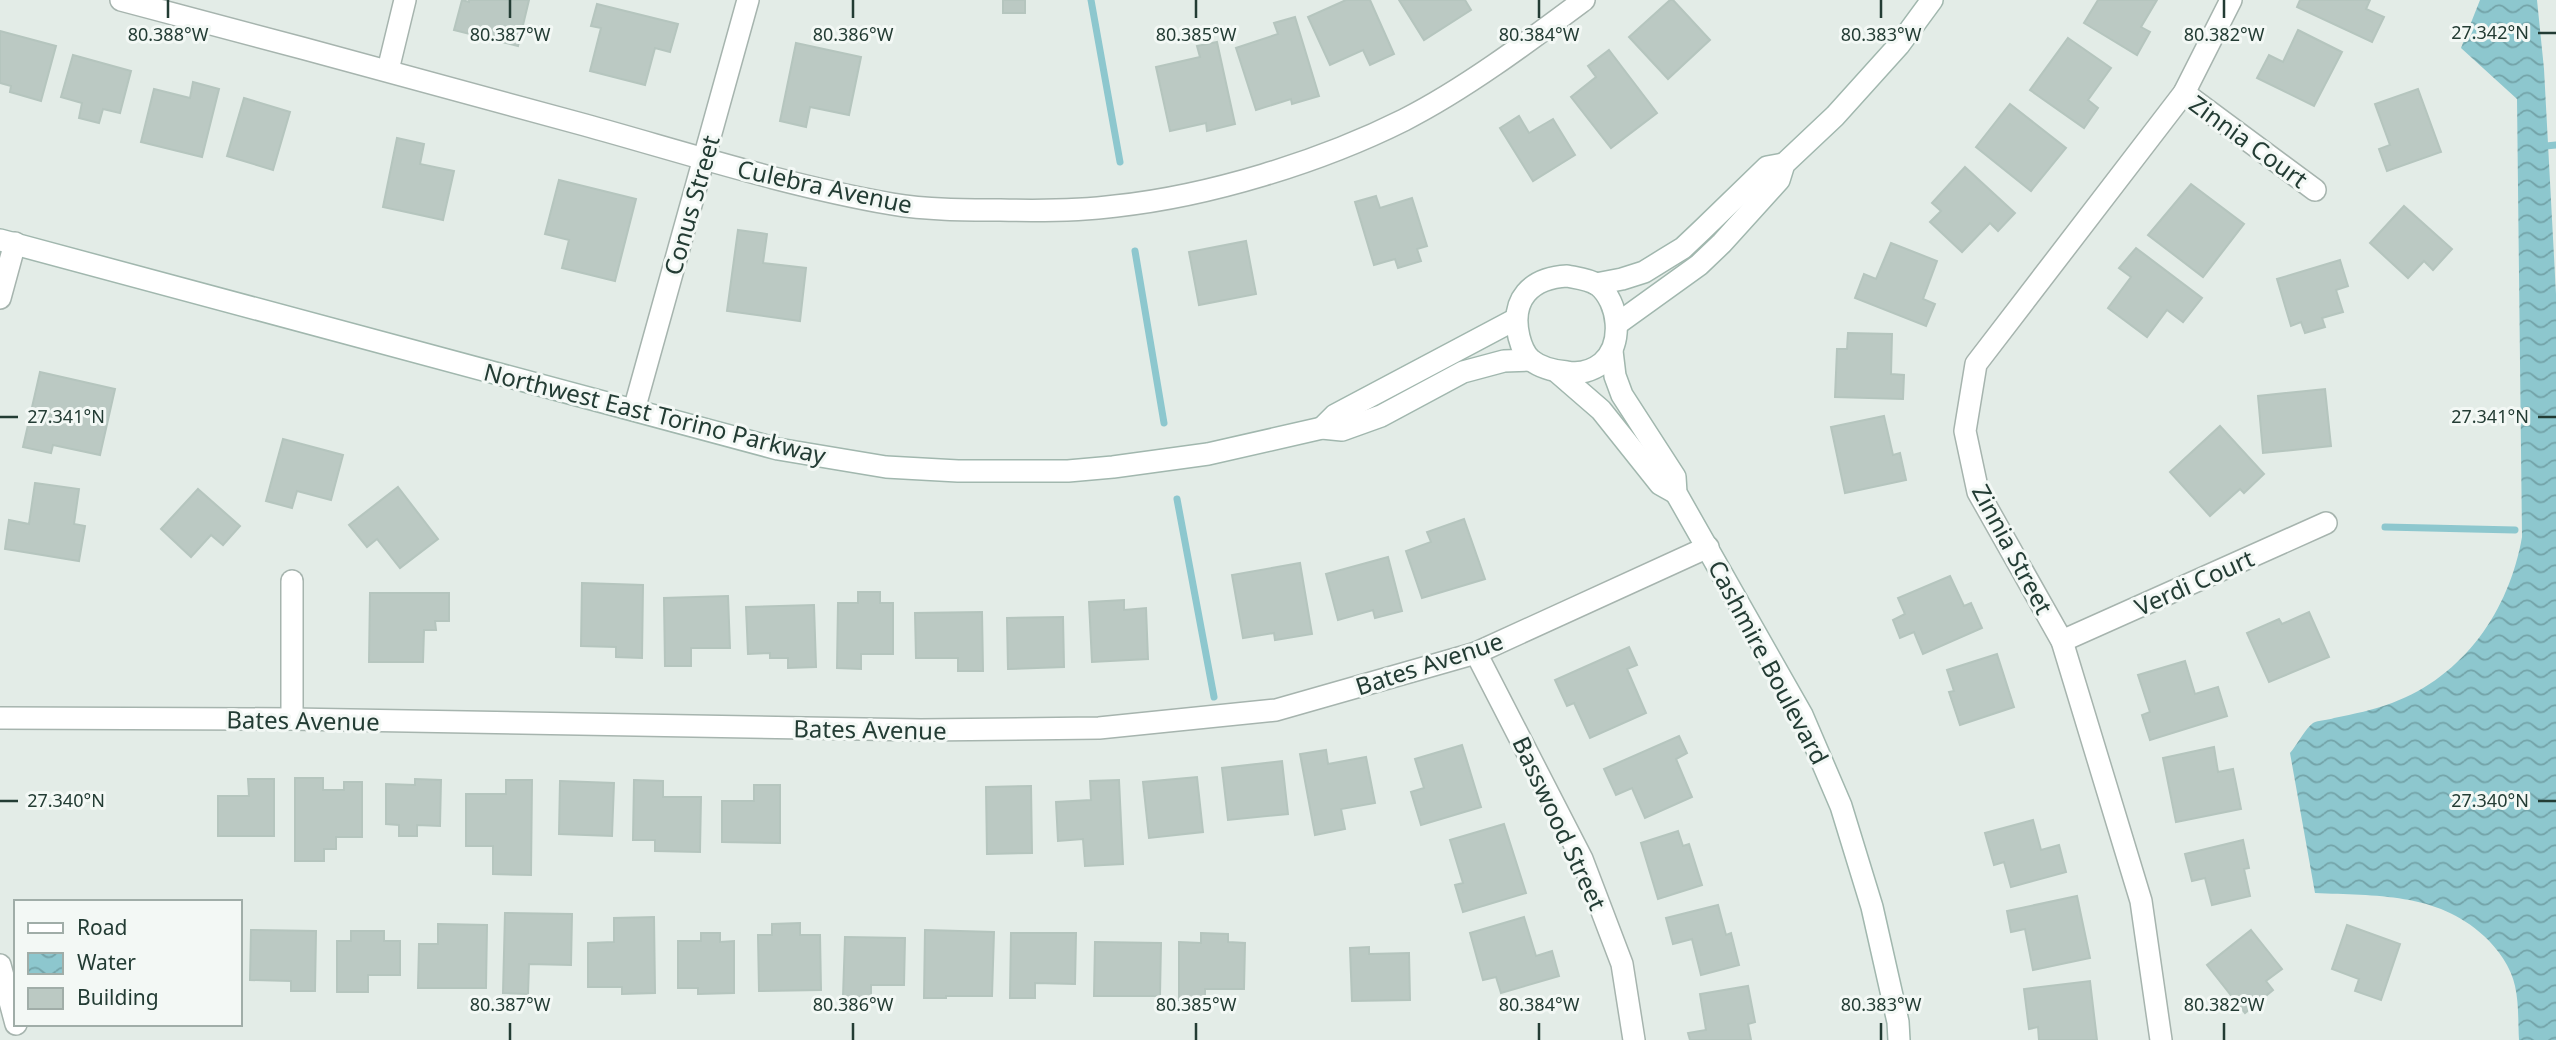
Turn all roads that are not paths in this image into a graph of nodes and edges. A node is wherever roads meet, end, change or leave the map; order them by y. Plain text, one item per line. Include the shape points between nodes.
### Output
1 (121, 0) edge
2 (405, 0) edge
3 (748, 0) edge
4 (1584, 0) edge
5 (1932, 0) edge
6 (2231, 0) edge
7 (388, 70) junction
8 (2183, 93) junction
9 (704, 158) junction
10 (1784, 164) junction
11 (2315, 190) dead end
12 (7, 242) edge
13 (1596, 284) junction
14 (0, 298) edge
15 (1516, 319) junction
16 (1617, 324) junction
17 (1612, 351) junction
18 (1531, 360) junction
19 (1556, 371) junction
20 (634, 410) junction
21 (1322, 428) junction
22 (1676, 493) junction
23 (2326, 523) dead end
24 (1708, 547) junction
25 (292, 581) dead end
26 (2062, 641) junction
27 (1476, 653) junction
28 (0, 718) edge
29 (292, 719) junction
30 (0, 965) edge
31 (14, 1017) edge
32 (1634, 1040) edge
33 (1899, 1040) edge
34 (2161, 1040) edge

1 - 7 street, Culebra Avenue
2 - 7 street
3 - 9 street, Conus Street
4 - 9 street, Culebra Avenue via 1406,119 1286,166 1205,191 1150,201 1070,210 896,205 819,190
5 - 10 street via 1899,45 1835,116
6 - 8 street, Zinnia Street
7 - 9 street, Culebra Avenue
8 - 11 street, Zinnia Court
8 - 26 street, Zinnia Street via 1976,364 1965,431 1978,492
9 - 20 street, Conus Street
10 - 13 street via 1767,167 1693,239 1665,259 1644,272
10 - 16 street via 1779,180 1722,243
12 - 14 street
12 - 20 street, Northwest East Torino Parkway
13 - 15 street via 1567,276 1547,277 1525,295
13 - 16 street via 1613,307
15 - 18 street via 1523,350
15 - 21 street, Northwest East Torino Parkway via 1335,415
16 - 17 street
17 - 19 street via 1589,370
17 - 22 street, Cashmire Boulevard via 1622,395 1675,477
18 - 19 street
18 - 21 street, Northwest East Torino Parkway via 1483,365 1381,416 1342,430
19 - 22 street, Cashmire Boulevard via 1601,410 1660,484
20 - 21 street, Northwest East Torino Parkway via 778,449 886,467 958,471 1113,467 1208,454
22 - 24 street, Cashmire Boulevard
23 - 26 street, Verdi Court
24 - 27 street, Bates Avenue
24 - 33 street, Cashmire Boulevard via 1802,715 1841,806 1872,906
25 - 29 street
26 - 34 street, Zinnia Street via 2141,901
27 - 29 street, Bates Avenue via 1276,710 1100,728 921,730
27 - 32 street, Basswood Street via 1582,859 1622,964
28 - 29 street, Bates Avenue
30 - 31 street

